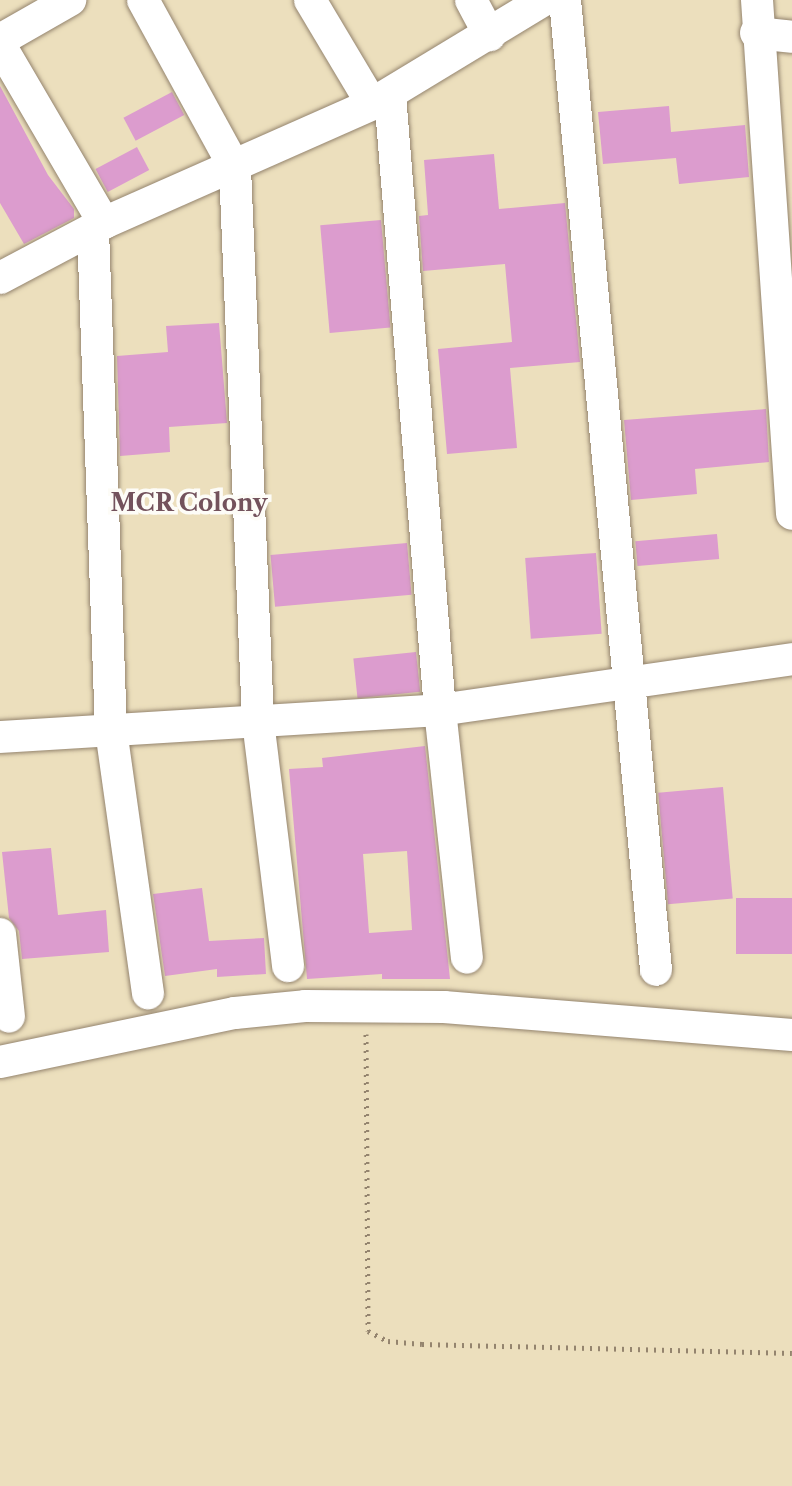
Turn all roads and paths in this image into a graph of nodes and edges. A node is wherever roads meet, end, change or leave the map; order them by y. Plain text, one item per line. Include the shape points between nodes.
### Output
1 (70, 0) edge
2 (143, 0) edge
3 (310, 0) edge
4 (471, 0) edge
5 (544, 0) edge
6 (565, 0) edge
7 (757, 0) edge
8 (756, 33) junction
9 (490, 35) junction
10 (792, 37) edge
11 (0, 43) edge
12 (381, 100) junction
13 (235, 168) junction
14 (98, 226) junction
15 (0, 278) edge
16 (792, 514) edge
17 (792, 659) edge
18 (628, 685) junction
19 (440, 710) junction
20 (258, 721) junction
21 (111, 730) junction
22 (0, 737) edge
23 (0, 934) edge
24 (467, 958) dead end
25 (288, 966) dead end
26 (656, 970) dead end
27 (148, 993) dead end
28 (366, 1005) junction
29 (9, 1017) dead end
30 (792, 1035) edge
31 (0, 1062) edge
32 (792, 1353) edge

1 - 11 street
2 - 13 street
3 - 12 street
4 - 9 street
5 - 9 street
6 - 18 street
7 - 8 street
8 - 10 street
8 - 16 street
9 - 12 street
11 - 14 street
12 - 13 street
12 - 19 street
13 - 14 street
13 - 20 street
14 - 15 street
14 - 21 street
17 - 18 street
18 - 19 street
18 - 26 street
19 - 20 street
19 - 24 street
20 - 21 street
20 - 25 street
21 - 22 street
21 - 27 street
23 - 29 street
28 - 30 street
28 - 31 street via 235,1013
28 - 32 path via 368,1331 388,1341 422,1344

